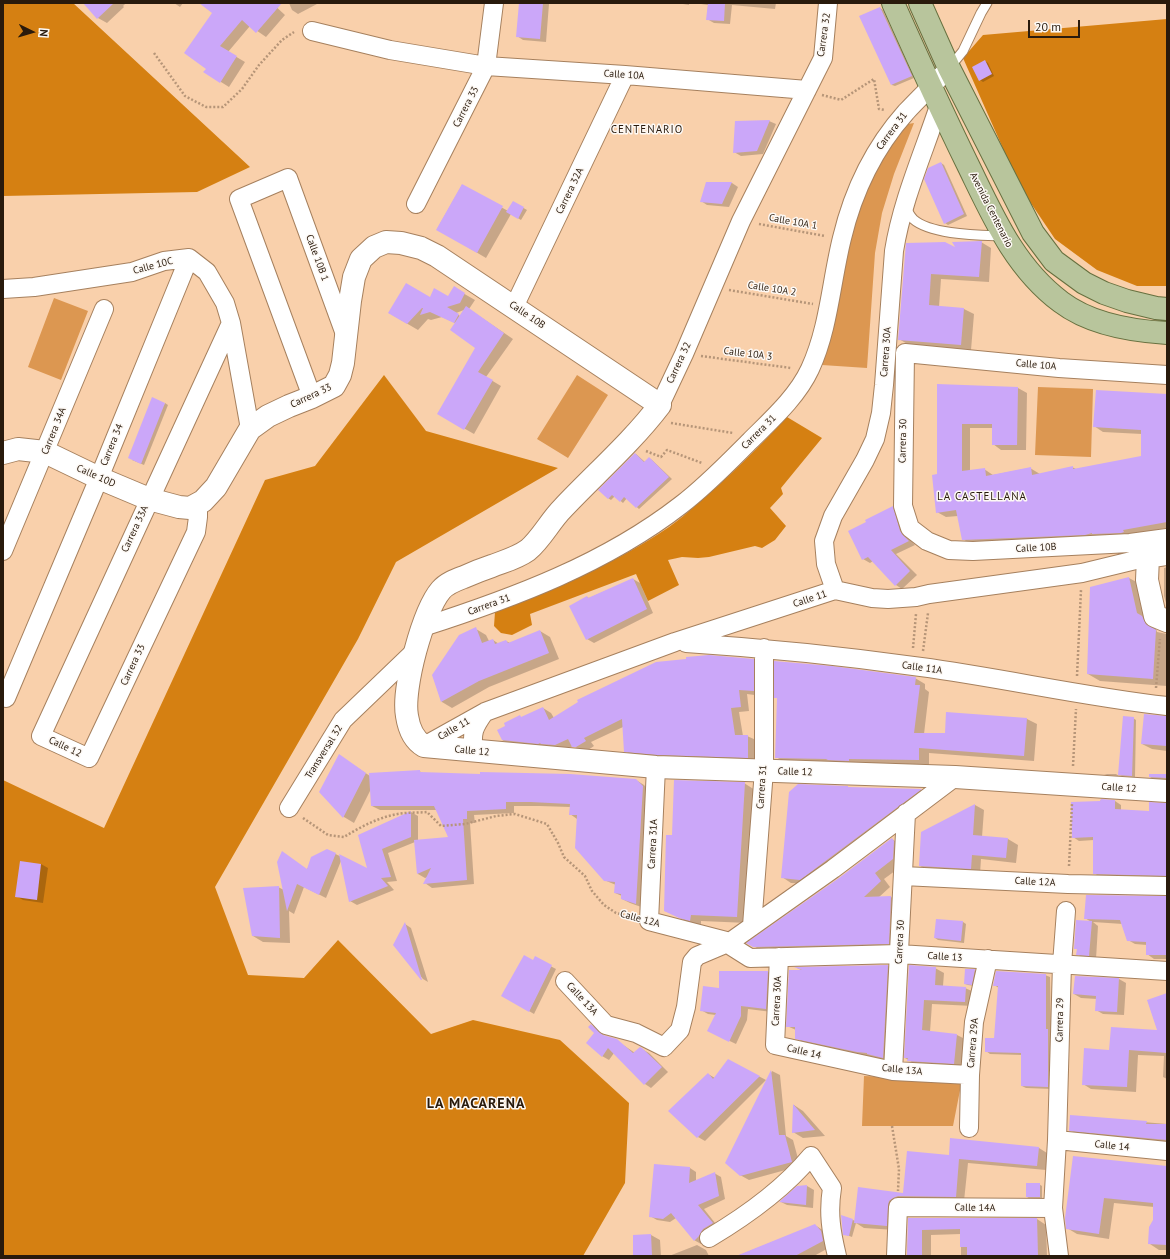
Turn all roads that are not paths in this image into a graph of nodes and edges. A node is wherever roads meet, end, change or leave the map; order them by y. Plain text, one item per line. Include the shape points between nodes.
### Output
1 (494, 3) edge
2 (828, 3) edge
3 (893, 3) edge
4 (920, 3) edge
5 (987, 3) edge
6 (312, 31) road end
7 (486, 66) junction
8 (949, 68) junction
9 (625, 75) junction
10 (807, 90) junction
11 (935, 97) junction
12 (416, 204) dead end
13 (904, 205) junction
14 (1003, 236) junction
15 (386, 242) joint
16 (189, 258) junction
17 (3, 289) edge
18 (514, 307) junction
19 (104, 309) dead end
20 (1167, 309) edge
21 (231, 323) junction
22 (1167, 333) edge
23 (346, 338) junction
24 (905, 353) joint
25 (1167, 375) edge
26 (312, 397) junction
27 (654, 412) junction
28 (250, 428) junction
29 (45, 452) junction
30 (3, 453) edge
31 (99, 478) junction
32 (149, 499) junction
33 (194, 506) junction
34 (910, 528) joint
35 (1167, 538) edge
36 (3, 551) edge
37 (1157, 556) edge
38 (835, 590) junction
39 (1161, 618) edge
40 (419, 639) junction
41 (675, 642) junction
42 (764, 648) junction
43 (6, 698) dead end
44 (1161, 705) edge
45 (485, 712) junction
46 (41, 736) joint
47 (424, 746) junction
48 (474, 751) junction
49 (89, 758) joint
50 (656, 767) junction
51 (764, 770) junction
52 (955, 777) junction
53 (1167, 791) edge
54 (289, 808) road end
55 (906, 813) junction
56 (903, 876) junction
57 (1167, 886) edge
58 (1066, 911) dead end
59 (649, 921) joint
60 (752, 926) junction
61 (730, 942) junction
62 (899, 954) junction
63 (779, 957) junction
64 (988, 959) junction
65 (1062, 964) junction
66 (1167, 970) edge
67 (565, 980) dead end
68 (775, 1045) joint
69 (834, 1059) joint
70 (893, 1071) junction
71 (970, 1075) junction
72 (969, 1128) dead end
73 (1057, 1140) junction
74 (1167, 1152) edge
75 (1053, 1208) junction
76 (709, 1238) dead end
77 (837, 1256) edge
78 (896, 1256) edge
79 (1059, 1256) edge

1 - 7 street, Carrera 33
2 - 10 street, Carrera 32 via 823,58
3 - 11 main road, Avenida Centenario
4 - 8 main road
5 - 8 lane via 963,51
6 - 7 street, Calle 10A via 390,50
7 - 9 street, Calle 10A
7 - 12 street, Carrera 33
8 - 11 street, Carrera 30A
8 - 20 main road via 1033,233 1054,261 1084,283 1104,293 1127,301
9 - 10 street, Calle 10A
9 - 18 street, Carrera 32A
10 - 27 street, Carrera 32 via 741,221 684,354
11 - 13 street, Carrera 30A
11 - 14 main road, Avenida Centenario
11 - 40 street, Carrera 31 via 907,111 877,151 860,182 842,239 820,343 810,370 798,390 755,436 682,504 642,532 590,562 479,609
13 - 14 lane via 912,219 922,225 942,231
13 - 38 street, Carrera 30A via 894,251 881,413 875,438 833,516 824,541 826,564
14 - 22 main road, Avenida Centenario via 1036,281 1061,303 1083,316 1118,327
15 - 18 street, Calle 10B via 421,248 437,256
15 - 23 street, Carrera 33 via 374,247 361,259 354,277
16 - 17 street, Calle 10C via 164,261 132,272 34,287
16 - 21 street via 207,272 225,303
16 - 31 street, Carrera 34
18 - 27 street, Calle 10B
19 - 29 street, Carrera 34A
21 - 28 street
21 - 32 street, Carrera 33A
23 - 26 street, Carrera 33 via 340,375 334,386
23 - 26 street, Calle 10B 1 via 288,178 239,198
24 - 25 street, Calle 10A via 1059,368
24 - 34 street, Carrera 30 via 903,506
26 - 28 street, Carrera 33 via 268,416
27 - 40 street, Carrera 32 via 627,444 558,512 528,550 442,588 435,597
28 - 33 street, Carrera 33 via 216,487
29 - 30 street, Calle 10D via 18,449
29 - 31 street, Calle 10D
29 - 36 street, Carrera 34A
31 - 32 street, Calle 10D
31 - 43 street, Carrera 34
32 - 33 street, Calle 10D via 180,507
32 - 46 street, Carrera 33A
33 - 49 street, Carrera 33 via 198,517 196,532
34 - 35 street, Calle 10B via 927,541 949,550 973,551 1130,543
37 - 38 street, Calle 11 via 1082,573 922,596 872,598
37 - 39 street via 1147,580
38 - 41 street, Calle 11
40 - 47 street via 406,696 410,730 417,742
40 - 54 street, Transversal 32 via 343,720
41 - 42 street, Calle 11A
41 - 45 street, Calle 11
42 - 44 street, Calle 11A via 916,666
42 - 51 street, Carrera 31
45 - 47 street, Calle 11
45 - 48 street, Calle 11 via 475,726 472,738
46 - 49 street, Calle 12
47 - 48 street, Calle 12
48 - 50 street, Calle 12
50 - 51 street, Calle 12
50 - 59 street, Carrera 31A
51 - 52 street, Calle 12
51 - 60 street, Carrera 31
52 - 53 street, Calle 12
52 - 55 street
55 - 56 street, Carrera 30
55 - 60 street
56 - 57 street, Calle 12A
56 - 62 street, Carrera 30
58 - 65 street, Carrera 29
59 - 61 street, Calle 12A
60 - 61 street
61 - 63 street, Calle 13 via 731,946 750,958
61 - 67 street, Calle 13A via 697,956 692,962 680,1030 664,1047 636,1033 606,1025
62 - 63 street, Calle 13
62 - 64 street, Calle 13
62 - 70 street, Carrera 30
63 - 68 street, Carrera 30A
64 - 65 street, Calle 13
64 - 71 street, Carrera 29A via 974,1022
65 - 66 street, Calle 13
65 - 73 street, Carrera 29
68 - 69 street, Calle 14
69 - 70 street, Calle 13A
70 - 71 street, Calle 13A
71 - 72 street, Carrera 29A
73 - 74 street, Calle 14
73 - 75 street, Carrera 29
75 - 78 street, Calle 14A via 898,1207
75 - 79 street, Carrera 29
76 - 77 street via 742,1218 796,1174 811,1156 832,1188 829,1204 830,1230

